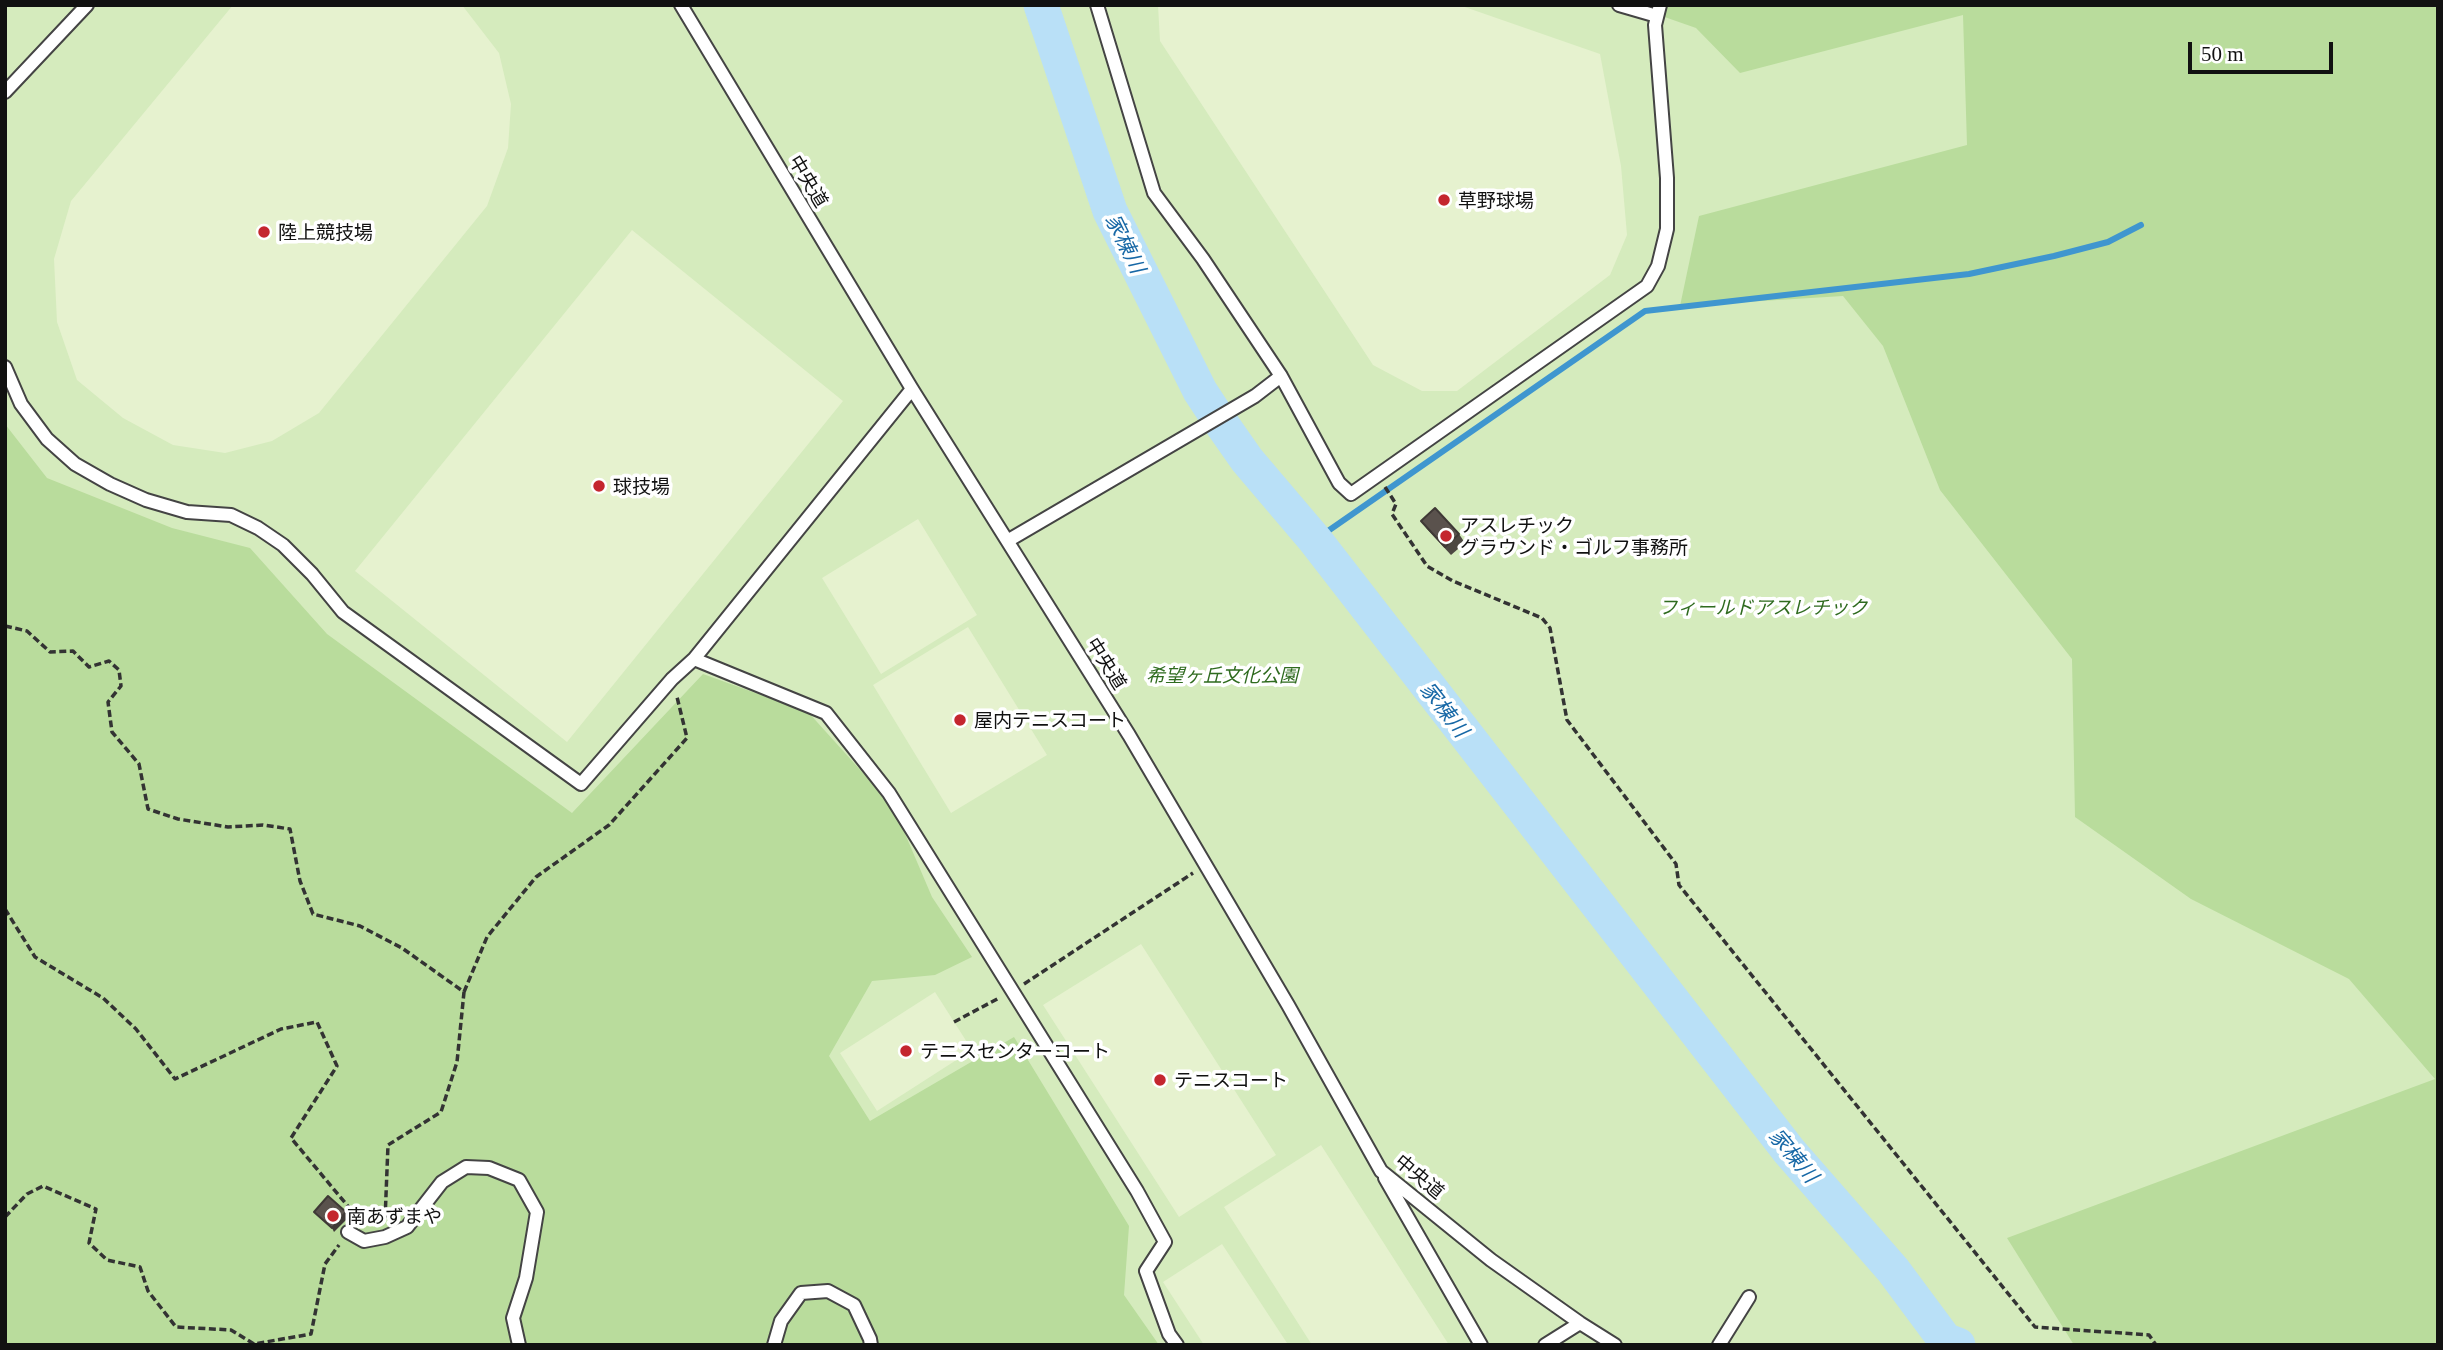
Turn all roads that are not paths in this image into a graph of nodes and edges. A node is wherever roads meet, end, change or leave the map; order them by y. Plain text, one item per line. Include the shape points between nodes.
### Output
1 (87, 5) edge
2 (681, 5) edge
3 (1097, 5) edge
4 (1619, 5) edge
5 (1659, 11) edge
6 (5, 92) edge
7 (5, 367) edge
8 (1281, 376) junction
9 (912, 389) junction
10 (1009, 540) junction
11 (694, 659) junction
12 (1381, 1171) junction
13 (348, 1232) road end
14 (1749, 1297) dead end
15 (1580, 1323) junction
16 (519, 1345) edge
17 (774, 1345) edge
18 (871, 1345) edge
19 (1177, 1345) edge
20 (1481, 1345) edge
21 (1545, 1345) edge
22 (1615, 1345) edge
23 (1719, 1345) edge

1 - 6 lane
2 - 9 lane, 中央道
3 - 8 lane via 1154,193
4 - 5 lane
5 - 8 lane via 1655,25 1667,229 1658,266 1647,286 1351,494 1339,483
7 - 11 lane via 21,404 47,439 75,464 146,500 187,512 231,515 258,528 284,545 343,612 581,784
8 - 10 lane via 1255,396
9 - 10 lane, 中央道
9 - 11 lane
10 - 12 lane, 中央道 via 1206,865
11 - 19 lane via 826,713 889,793 1165,1242 1146,1271
12 - 15 lane, 中央道 via 1491,1260
12 - 20 lane
13 - 16 lane via 364,1241 407,1227 442,1182 466,1167 489,1168 519,1180 537,1212 526,1278 513,1318
14 - 23 lane
15 - 21 lane
15 - 22 lane, 中央道
17 - 18 lane via 781,1321 801,1293 828,1291 854,1305

